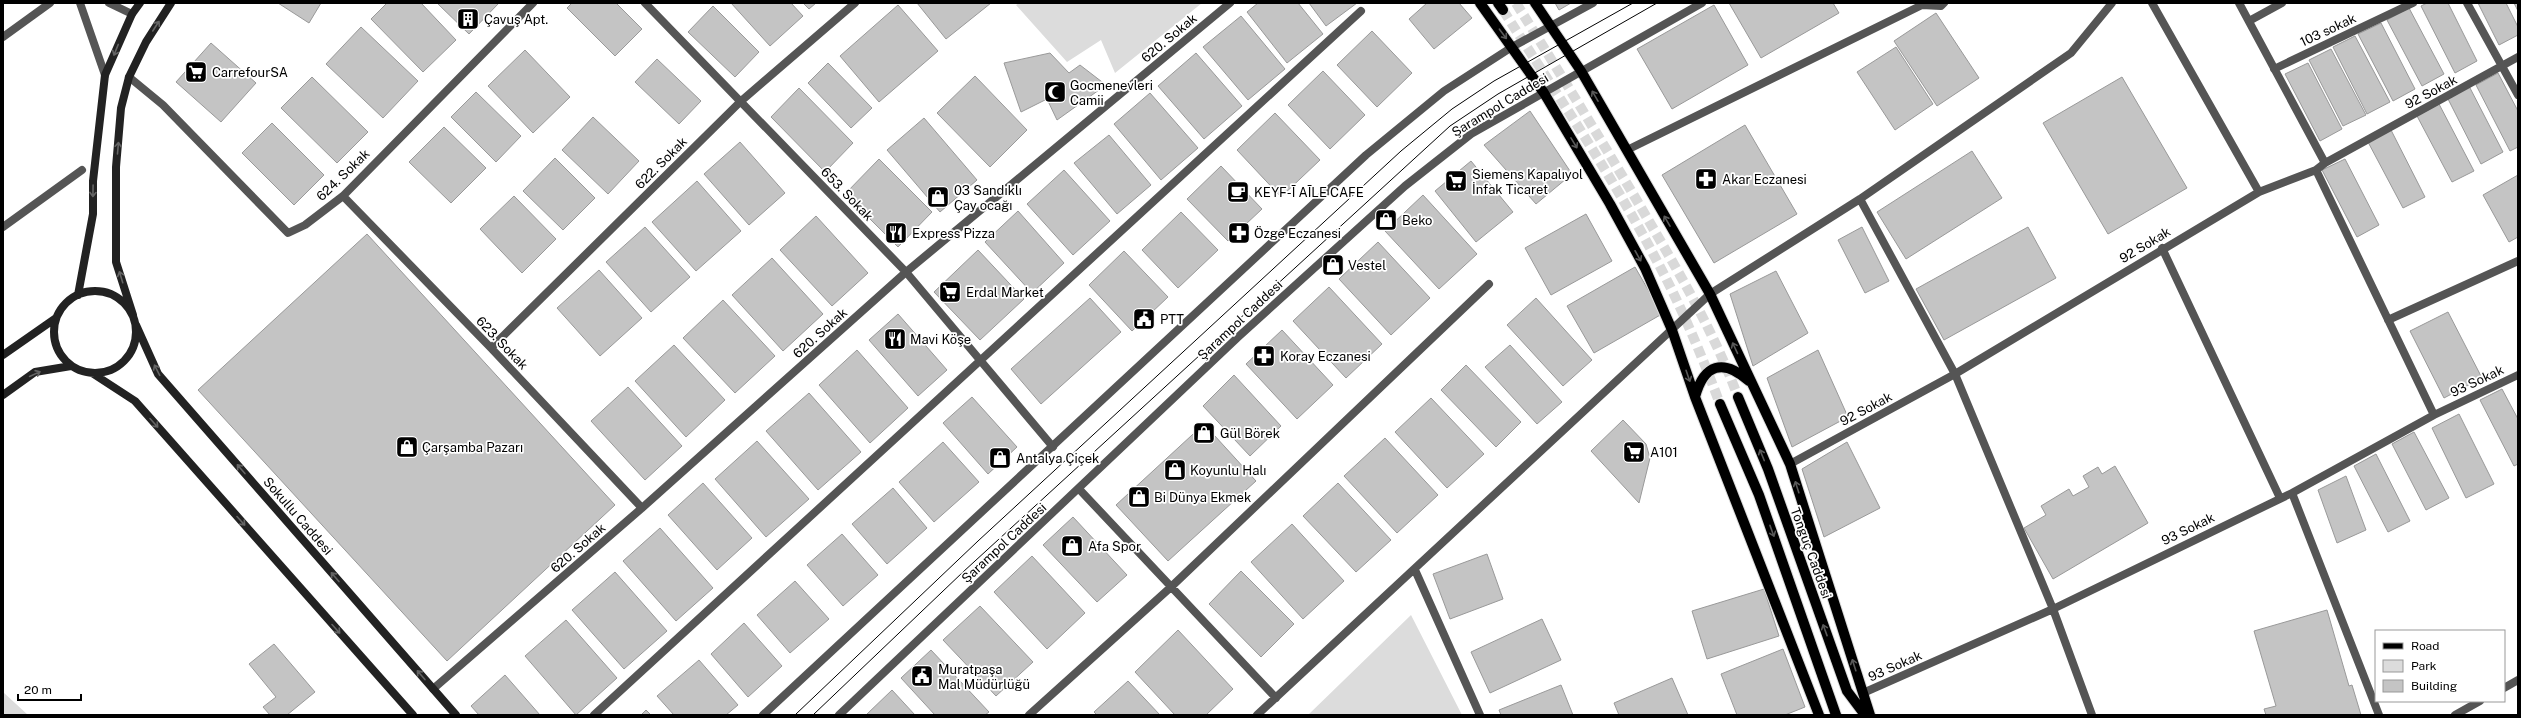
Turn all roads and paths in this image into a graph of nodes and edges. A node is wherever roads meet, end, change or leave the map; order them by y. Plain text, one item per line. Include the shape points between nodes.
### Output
1 (50, 3) edge
2 (80, 3) edge
3 (109, 3) edge
4 (140, 3) edge
5 (171, 3) edge
6 (533, 3) edge
7 (645, 3) edge
8 (856, 3) edge
9 (1230, 3) edge
10 (1480, 3) edge
11 (1535, 3) edge
12 (1593, 3) edge
13 (1702, 3) edge
14 (1944, 3) edge
15 (2112, 3) edge
16 (2152, 3) edge
17 (2240, 3) edge
18 (2282, 3) edge
19 (2413, 3) edge
20 (2467, 3) edge
21 (1361, 11) dead end
22 (132, 14) junction
23 (2249, 21) junction
24 (1550, 26) junction
25 (3, 37) edge
26 (1512, 47) junction
27 (2518, 57) edge
28 (2502, 67) junction
29 (2274, 69) junction
30 (1581, 70) junction
31 (105, 75) junction
32 (129, 77) junction
33 (1544, 93) junction
34 (2518, 95) edge
35 (740, 102) junction
36 (1627, 150) junction
37 (2325, 163) junction
38 (82, 170) dead end
39 (2316, 170) junction
40 (2259, 192) junction
41 (342, 196) junction
42 (1860, 199) junction
43 (3, 227) edge
44 (2162, 248) junction
45 (2518, 261) edge
46 (906, 272) junction
47 (1489, 284) dead end
48 (78, 294) junction
49 (1710, 294) junction
50 (133, 315) junction
51 (56, 318) junction
52 (2388, 320) junction
53 (136, 325) junction
54 (1672, 330) junction
55 (491, 348) junction
56 (3, 355) edge
57 (979, 359) junction
58 (71, 366) junction
59 (92, 373) junction
60 (1955, 374) junction
61 (2518, 375) edge
62 (1751, 383) junction
63 (3, 394) edge
64 (1695, 397) junction
65 (1738, 397) tunnel mouth
66 (1720, 404) tunnel mouth
67 (2434, 415) junction
68 (1052, 447) junction
69 (1790, 464) junction
70 (1079, 489) junction
71 (2292, 493) junction
72 (2280, 498) junction
73 (642, 508) junction
74 (1415, 570) junction
75 (1171, 587) junction
76 (2053, 609) junction
77 (2518, 680) edge
78 (2505, 687) edge
79 (433, 689) junction
80 (1863, 693) junction
81 (1276, 698) junction
82 (2478, 702) edge
83 (413, 715) edge
84 (456, 715) edge
85 (594, 715) edge
86 (763, 715) edge
87 (839, 715) edge
88 (1029, 715) edge
89 (1257, 715) edge
90 (1480, 715) edge
91 (1819, 715) edge
92 (1836, 715) edge
93 (1865, 715) edge
94 (1870, 715) edge
95 (2092, 715) edge
96 (2379, 715) edge
97 (2455, 715) edge

1 - 25 street
2 - 31 street
3 - 22 street
4 - 22 main road
32 -> 5 main road via 146,42
6 - 41 street, 624. Sokak
7 - 35 street, 653. Sokak
8 - 35 street, 622. Sokak
9 - 46 street, 620. Sokak
10 -> 26 main road
11 - 24 main road
12 - 24 street
13 - 30 street, Şarampol Caddesi
14 - 36 street via 1940,6 1922,5
15 - 42 street via 2071,52
16 - 40 street
17 - 23 street
18 - 23 street
19 - 29 street, 103 sokak
20 - 28 street
21 - 57 street
22 -> 31 main road
23 - 29 street
24 - 26 street
24 - 30 main road
26 - 33 main road
26 - 68 street via 1444,91 1366,155
27 - 28 street, 92 Sokak
28 - 34 street
28 - 37 street, 92 Sokak
29 - 37 street
30 - 33 street, Şarampol Caddesi
36 -> 30 main road
31 -> 48 main road via 93,181 93,214
32 - 41 street, 624. Sokak via 163,105 288,233 305,225
50 -> 32 main road via 116,262 115,209 121,108
33 -> 54 main road via 1641,261
33 - 70 street, Şarampol Caddesi via 1471,134 1405,186 1238,338
35 - 46 street, 653. Sokak
35 - 55 street, 622. Sokak
49 -> 36 main road
37 - 39 street, 92 Sokak
38 - 43 street
39 - 40 street, 92 Sokak
39 - 52 street
40 - 44 street, 92 Sokak
41 - 55 street, 623. Sokak
42 - 49 street
42 - 60 street
44 - 60 street, 92 Sokak
44 - 72 street
45 - 52 street
46 - 57 street, 653. Sokak
46 - 73 street, 620. Sokak
47 - 75 street
48 - 50 main road via 88,291 109,293 127,305
48 - 51 main road via 61,308
49 - 54 street
62 -> 49 main road
50 - 53 main road
51 - 56 main road
51 - 58 main road via 54,339 63,359
52 - 67 street
53 - 59 main road via 134,346 122,364 102,373
79 -> 53 main road, Sokullu Caddesi via 158,374
54 -> 64 main road
54 - 74 street
55 - 73 street, 623. Sokak
57 - 68 street, 653. Sokak
57 - 85 street
58 - 59 main road
63 -> 58 main road via 35,372
59 -> 83 main road via 135,401
60 - 69 street, 92 Sokak
60 - 76 street
61 - 67 street, 93 Sokak
62 - 64 main road via 1734,369 1716,367 1698,385
62 - 69 main road
64 - 91 main road
93 -> 65 main road, Tonguç Caddesi via 1847,691 1768,469
66 -> 92 main road via 1759,495
67 - 71 street, 93 Sokak
68 - 86 street
80 -> 69 main road
70 - 75 street
70 - 87 street, Şarampol Caddesi
71 - 72 street, 93 Sokak
71 - 96 street
72 - 76 street, 93 Sokak
73 - 79 street, 620. Sokak
74 - 81 street
74 - 90 street
75 - 81 street
75 - 88 street
76 - 80 street, 93 Sokak
76 - 95 street
77 - 78 street
79 - 84 main road, Sokullu Caddesi
80 - 94 main road
81 - 89 street
82 - 97 street

